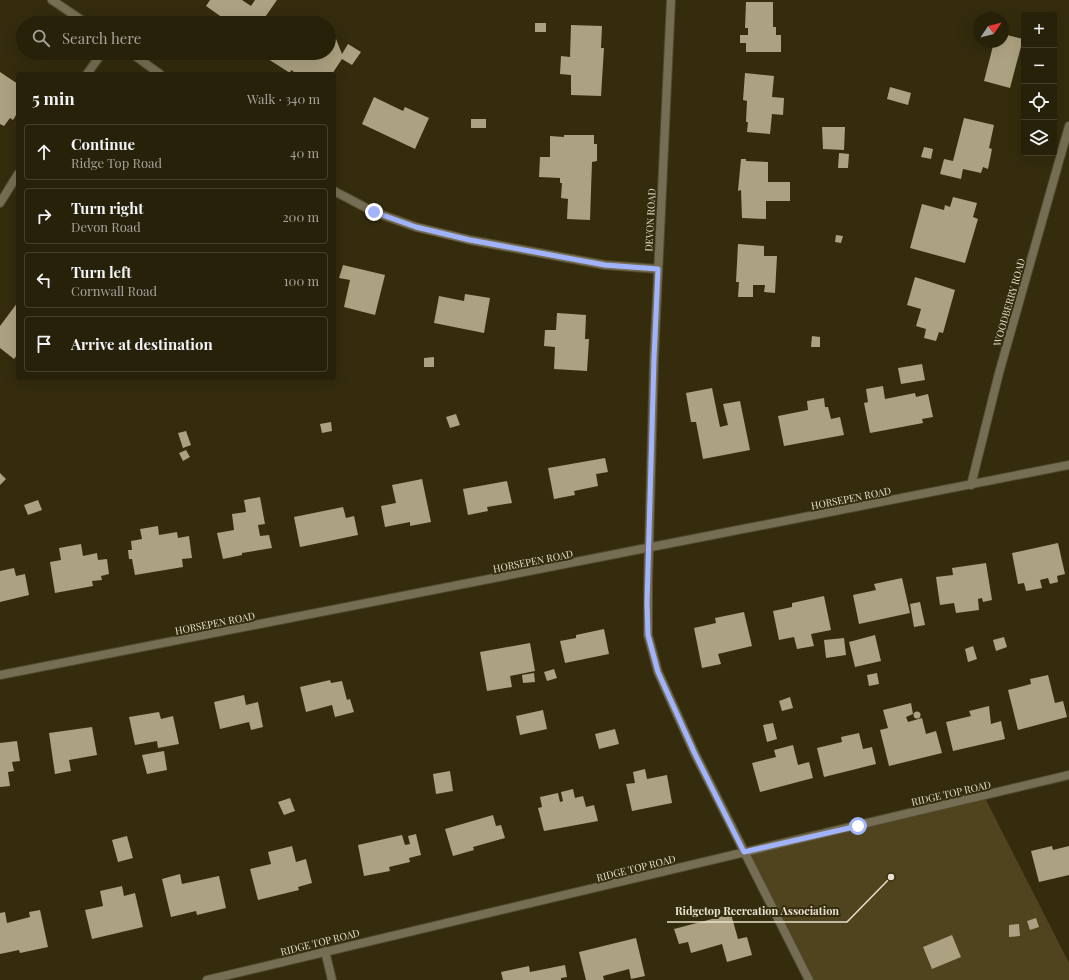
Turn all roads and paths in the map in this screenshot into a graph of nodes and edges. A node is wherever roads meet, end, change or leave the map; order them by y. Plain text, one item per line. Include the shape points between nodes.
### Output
1 (52, 0) edge
2 (670, 0) edge
3 (76, 16) edge
4 (97, 60) edge
5 (141, 60) edge
6 (88, 72) edge
7 (157, 72) edge
8 (1069, 126) edge
9 (16, 177) edge
10 (336, 192) edge
11 (0, 203) edge
12 (658, 269) junction
13 (1069, 465) edge
14 (971, 485) junction
15 (650, 547) junction
16 (0, 675) edge
17 (1069, 775) edge
18 (744, 852) junction
19 (325, 952) junction
20 (207, 980) edge
21 (332, 980) edge
22 (809, 980) edge

1 - 3 street
2 - 12 street, DEVON ROAD
4 - 6 street
5 - 7 street
8 - 14 street, WOODBERRY ROAD via 999,373
9 - 11 street
10 - 12 street via 374,212 416,227 605,265
12 - 15 street, DEVON ROAD
13 - 14 street, HORSEPEN ROAD
14 - 15 street, HORSEPEN ROAD
15 - 16 street, HORSEPEN ROAD
15 - 18 street, DEVON ROAD via 648,635 658,672
17 - 18 street, RIDGE TOP ROAD
18 - 19 street, RIDGE TOP ROAD
18 - 22 street, DEVON ROAD
19 - 20 street, RIDGE TOP ROAD
19 - 21 street

